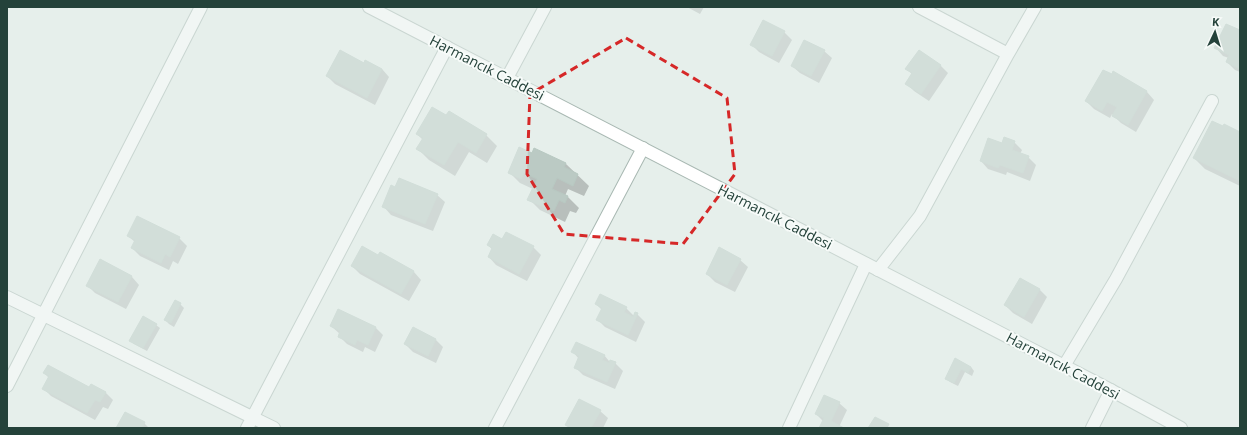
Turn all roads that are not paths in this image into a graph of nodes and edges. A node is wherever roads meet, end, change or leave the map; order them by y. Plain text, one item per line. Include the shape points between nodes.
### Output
1 (201, 7) edge
2 (369, 7) edge
3 (545, 7) edge
4 (919, 7) edge
5 (1035, 7) edge
6 (447, 47) junction
7 (1008, 54) junction
8 (507, 78) junction
9 (1212, 101) dead end
10 (643, 148) junction
11 (866, 264) junction
12 (878, 270) junction
13 (7, 297) edge
14 (44, 315) junction
15 (1064, 366) junction
16 (7, 386) edge
17 (1111, 390) junction
18 (250, 423) edge
19 (274, 428) edge
20 (495, 428) edge
21 (789, 428) edge
22 (1092, 428) edge
23 (1181, 428) edge

1 - 14 street
2 - 6 street, Harmancık Caddesi
3 - 8 street
4 - 7 street
5 - 7 street
6 - 8 street, Harmancık Caddesi
6 - 18 street
7 - 12 street via 920,216
8 - 10 street, Harmancık Caddesi
9 - 15 street via 1116,279
10 - 11 street, Harmancık Caddesi
10 - 20 street
11 - 12 street, Harmancık Caddesi
11 - 21 street
12 - 15 street, Harmancık Caddesi
13 - 14 street
14 - 16 street
14 - 18 street
15 - 17 street, Harmancık Caddesi
17 - 22 street
17 - 23 street, Harmancık Caddesi
18 - 19 street

